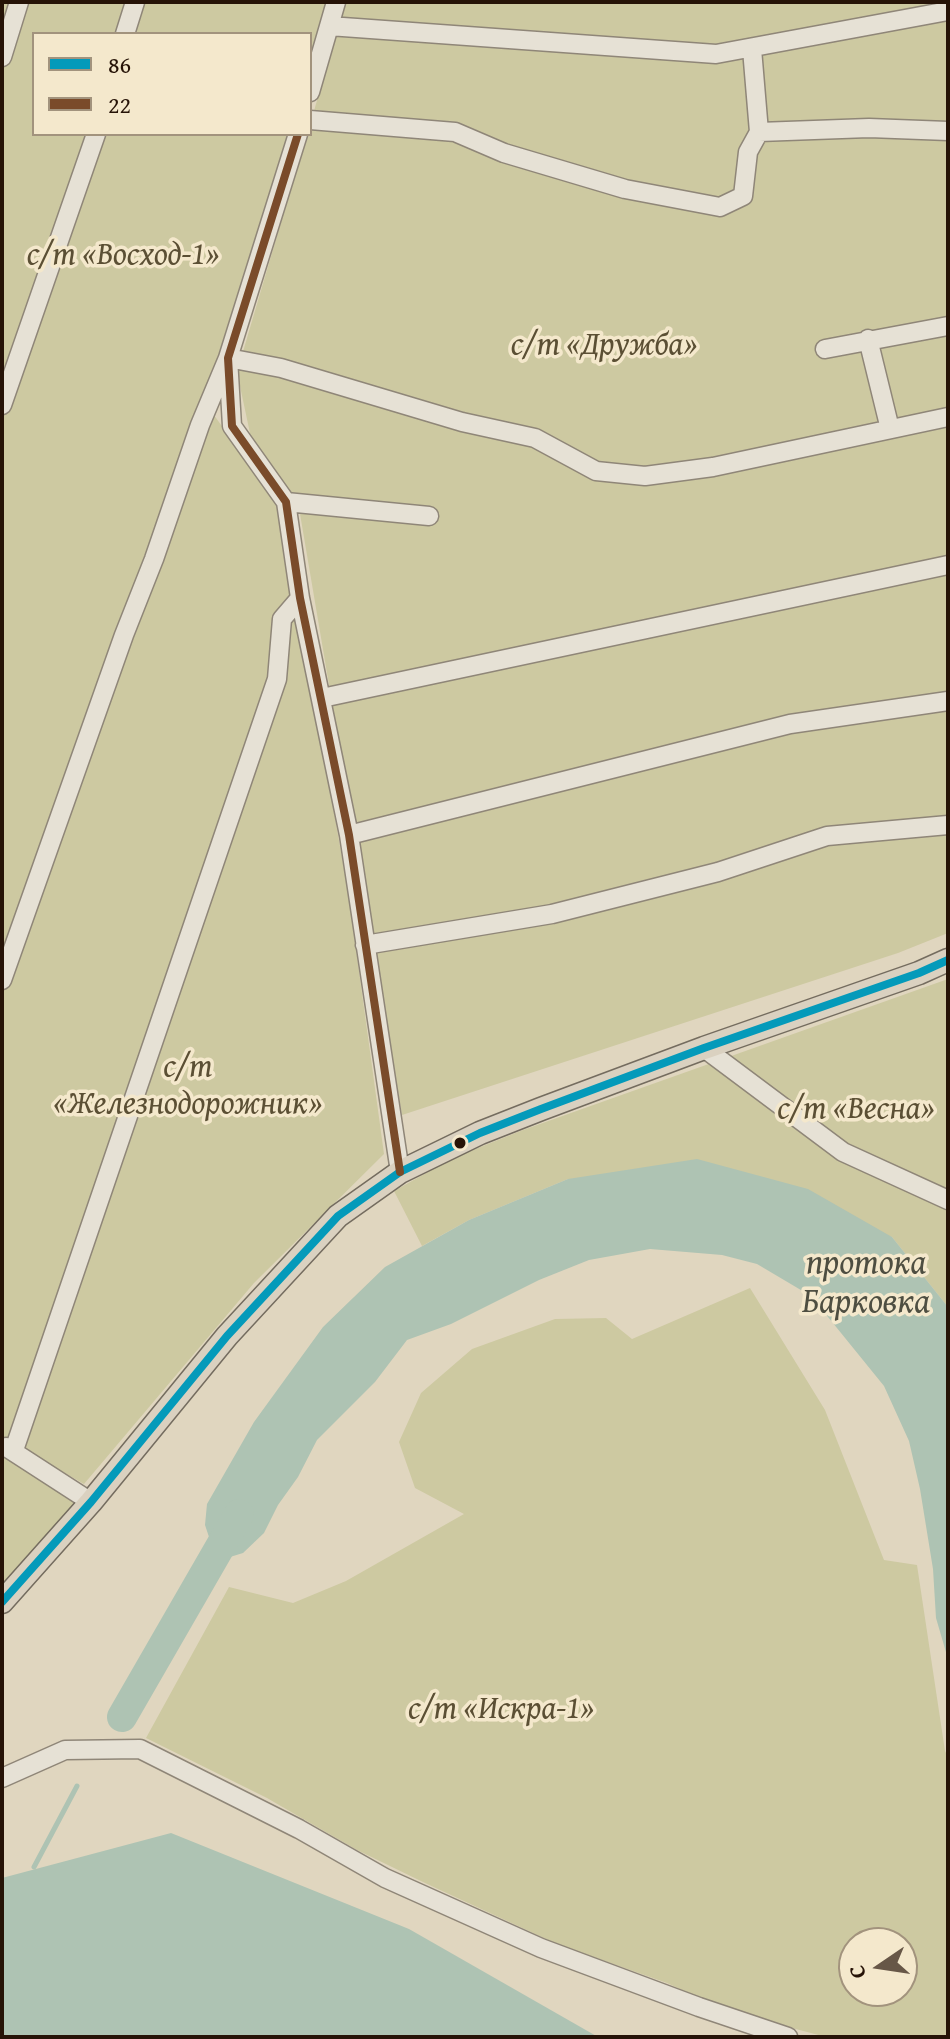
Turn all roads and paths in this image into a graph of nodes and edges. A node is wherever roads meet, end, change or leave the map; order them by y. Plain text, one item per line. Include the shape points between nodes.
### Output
1 (19, 2) edge
2 (135, 2) edge
3 (336, 2) edge
4 (948, 11) edge
5 (329, 26) junction
6 (126, 32) edge
7 (752, 49) junction
8 (2, 57) edge
9 (312, 85) edge
10 (312, 120) edge
11 (948, 131) edge
12 (759, 132) junction
13 (95, 136) edge
14 (297, 136) edge
15 (948, 326) edge
16 (868, 339) junction
17 (825, 349) dead end
18 (228, 358) junction
19 (2, 405) edge
20 (948, 417) edge
21 (890, 429) junction
22 (286, 502) junction
23 (429, 516) dead end
24 (948, 565) edge
25 (300, 598) junction
26 (322, 698) junction
27 (948, 701) edge
28 (948, 825) edge
29 (349, 835) junction
30 (365, 945) junction
31 (948, 960) edge
32 (2, 980) edge
33 (704, 1048) junction
34 (400, 1172) junction
35 (948, 1200) edge
36 (8, 1448) edge
37 (91, 1502) junction
38 (2, 1602) edge
39 (2, 1778) edge
40 (788, 2037) edge

1 - 8 street
2 - 6 street
3 - 5 street
4 - 7 street
5 - 7 street via 716,54
5 - 9 street
7 - 12 street
10 - 12 street via 455,132 504,153 625,189 720,207 743,196 748,152
11 - 12 street
13 - 19 street
14 - 18 street
15 - 16 street
16 - 17 street
16 - 21 street
18 - 21 street via 535,438 596,471 633,475 713,467
18 - 22 street via 232,426
18 - 32 street
20 - 21 street
22 - 23 street
22 - 25 street
24 - 26 street
25 - 26 street
25 - 36 street via 282,619 277,679
26 - 29 street
27 - 29 street via 790,724
28 - 30 street via 827,836 718,872 552,914
29 - 30 street
30 - 34 street
31 - 33 main road
33 - 34 main road via 480,1133
33 - 35 street via 843,1152
34 - 37 main road via 338,1216 227,1336
36 - 37 street
37 - 38 main road
39 - 40 street via 65,1750 140,1749 385,1878 527,1942

